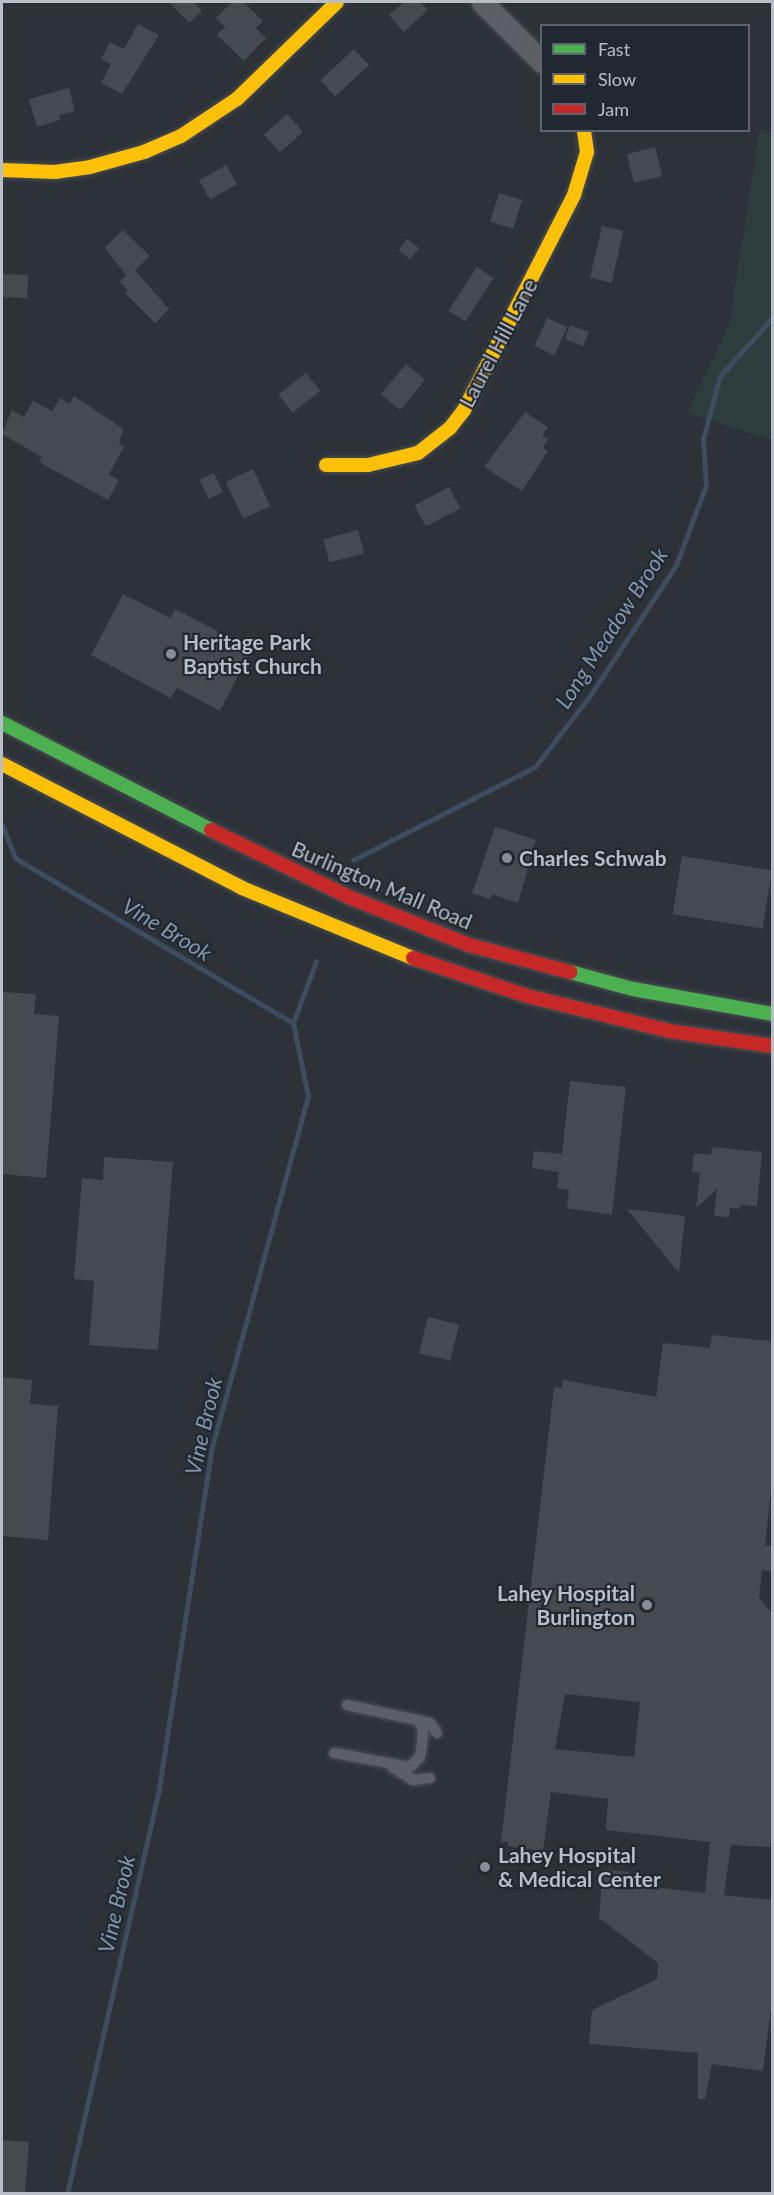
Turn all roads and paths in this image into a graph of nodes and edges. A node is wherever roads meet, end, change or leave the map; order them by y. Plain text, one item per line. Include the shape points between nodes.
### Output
1 (337, 2) edge
2 (482, 2) edge
3 (540, 61) edge
4 (584, 132) edge
5 (2, 170) edge
6 (326, 465) dead end
7 (2, 723) edge
8 (2, 764) edge
9 (772, 1014) edge
10 (772, 1046) edge
11 (347, 1705) dead end
12 (418, 1720) junction
13 (437, 1733) dead end
14 (334, 1753) dead end
15 (387, 1764) junction
16 (430, 1778) dead end

1 - 5 main road via 237,99 181,136 98,165 55,172
2 - 3 street
4 - 6 main road, Laurel Hill Lane via 587,152 574,195 457,419 418,453 369,465
7 - 9 main road, Burlington Mall Road via 270,861 469,945 633,989
8 - 10 main road via 242,888 446,971 669,1032
11 - 12 lane
12 - 13 lane via 430,1723
12 - 15 lane via 423,1730 420,1757 410,1767
14 - 15 lane
15 - 16 lane via 413,1780

